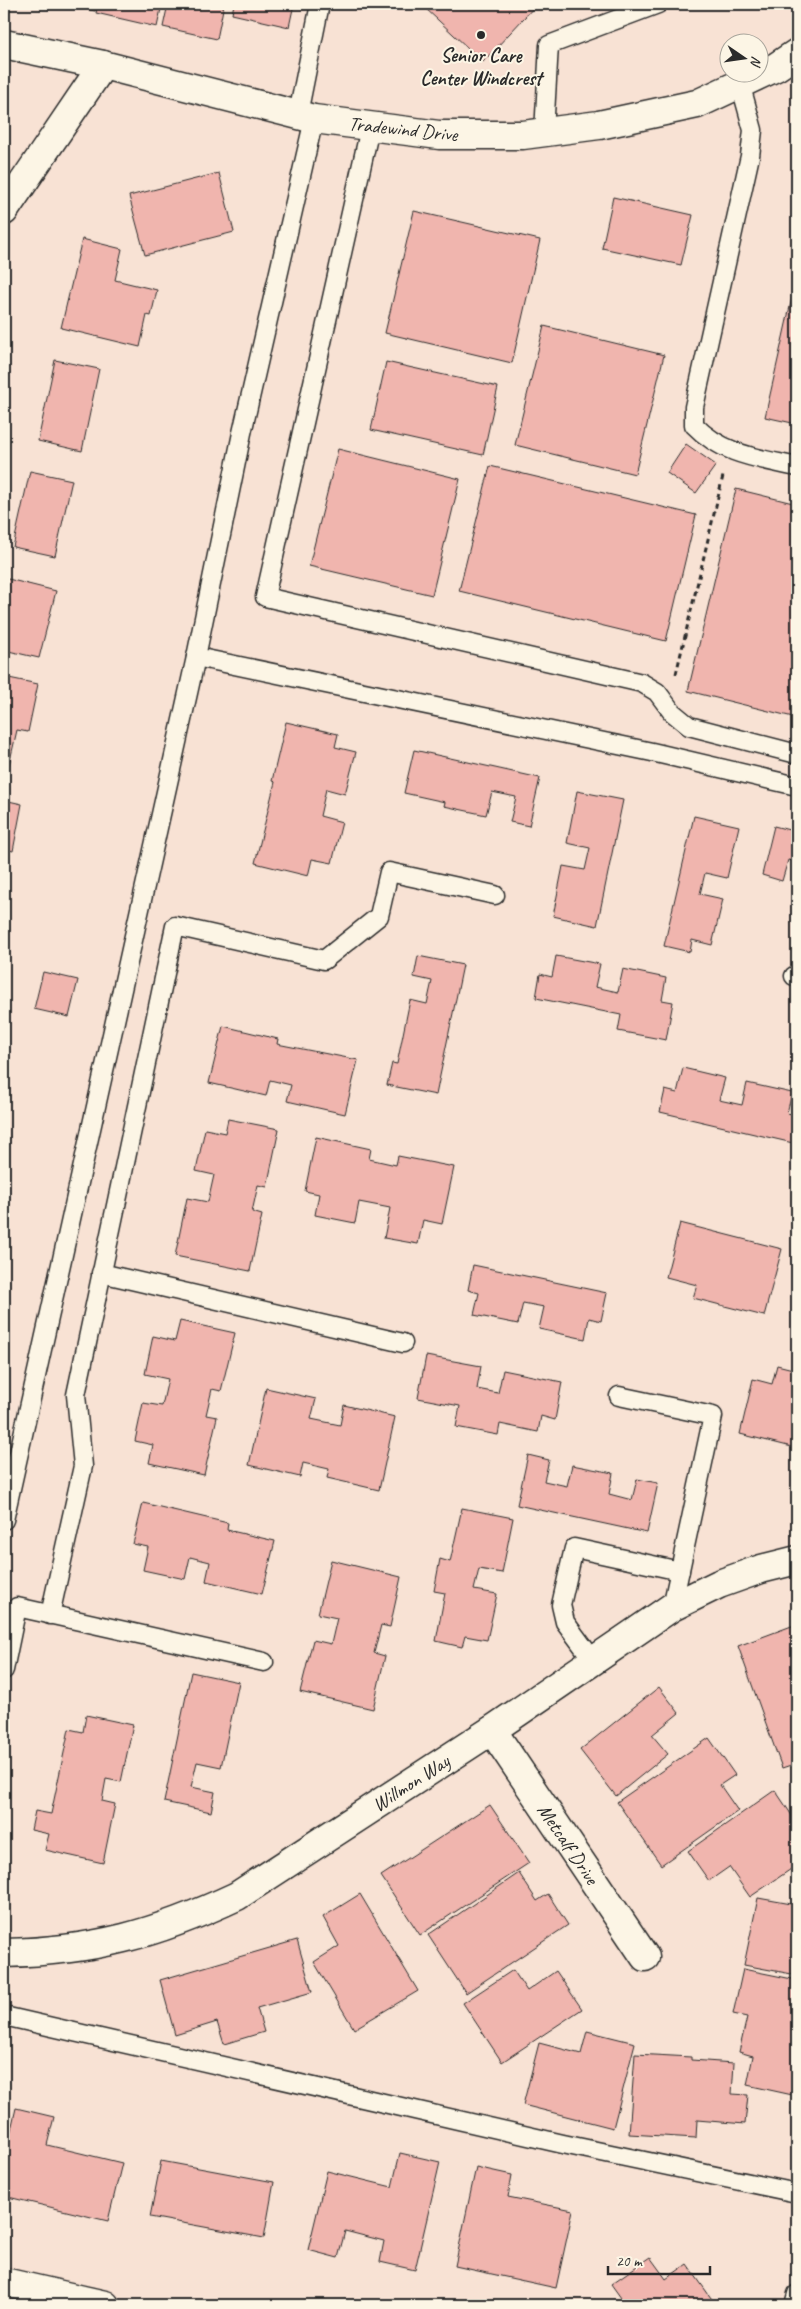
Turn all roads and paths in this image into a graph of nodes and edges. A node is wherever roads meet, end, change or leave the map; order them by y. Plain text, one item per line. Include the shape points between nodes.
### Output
1 (320, 4) edge
2 (658, 4) edge
3 (4, 44) edge
4 (797, 53) edge
5 (103, 65) junction
6 (740, 83) junction
7 (306, 116) junction
8 (370, 128) junction
9 (544, 132) junction
10 (4, 212) edge
11 (729, 451) junction
12 (797, 467) edge
13 (196, 657) junction
14 (668, 707) junction
15 (797, 754) edge
16 (797, 786) edge
17 (495, 895) dead end
18 (102, 1274) junction
19 (403, 1343) dead end
20 (619, 1396) dead end
21 (4, 1520) edge
22 (797, 1560) edge
23 (680, 1571) junction
24 (672, 1607) junction
25 (50, 1615) junction
26 (593, 1660) junction
27 (264, 1662) dead end
28 (4, 1670) edge
29 (492, 1730) junction
30 (4, 1953) edge
31 (644, 1957) dead end
32 (4, 2016) edge
33 (797, 2193) edge
34 (13, 2291) edge
35 (797, 2294) edge
36 (105, 2305) edge
37 (794, 2305) edge

1 - 7 lane
2 - 9 lane via 548,45
3 - 5 street, Tradewind Drive
4 - 6 street, Tradewind Drive
5 - 7 street, Tradewind Drive
5 - 10 street
6 - 9 street, Tradewind Drive via 697,104 599,125
6 - 11 lane via 753,130 750,156 694,407 694,425 707,438
7 - 8 street, Tradewind Drive
7 - 13 lane
8 - 9 street, Tradewind Drive via 439,135
8 - 14 lane via 265,597 642,683 657,692
11 - 12 lane
11 - 14 path
13 - 16 lane via 652,752
13 - 21 lane
14 - 15 lane via 688,726
17 - 18 lane via 389,872 379,916 324,960 175,926
18 - 19 lane
18 - 25 lane via 76,1395 83,1466
20 - 23 lane via 713,1416
22 - 24 street, Willmon Way via 719,1584
23 - 24 lane
23 - 26 lane via 574,1548 561,1605 565,1622
24 - 26 street, Willmon Way
25 - 27 lane
25 - 28 lane via 17,1607
26 - 29 street, Willmon Way
29 - 30 street, Willmon Way via 237,1896 192,1917 96,1946
29 - 31 street, Metcalf Drive
32 - 33 lane via 563,2144
34 - 36 street
35 - 37 lane

